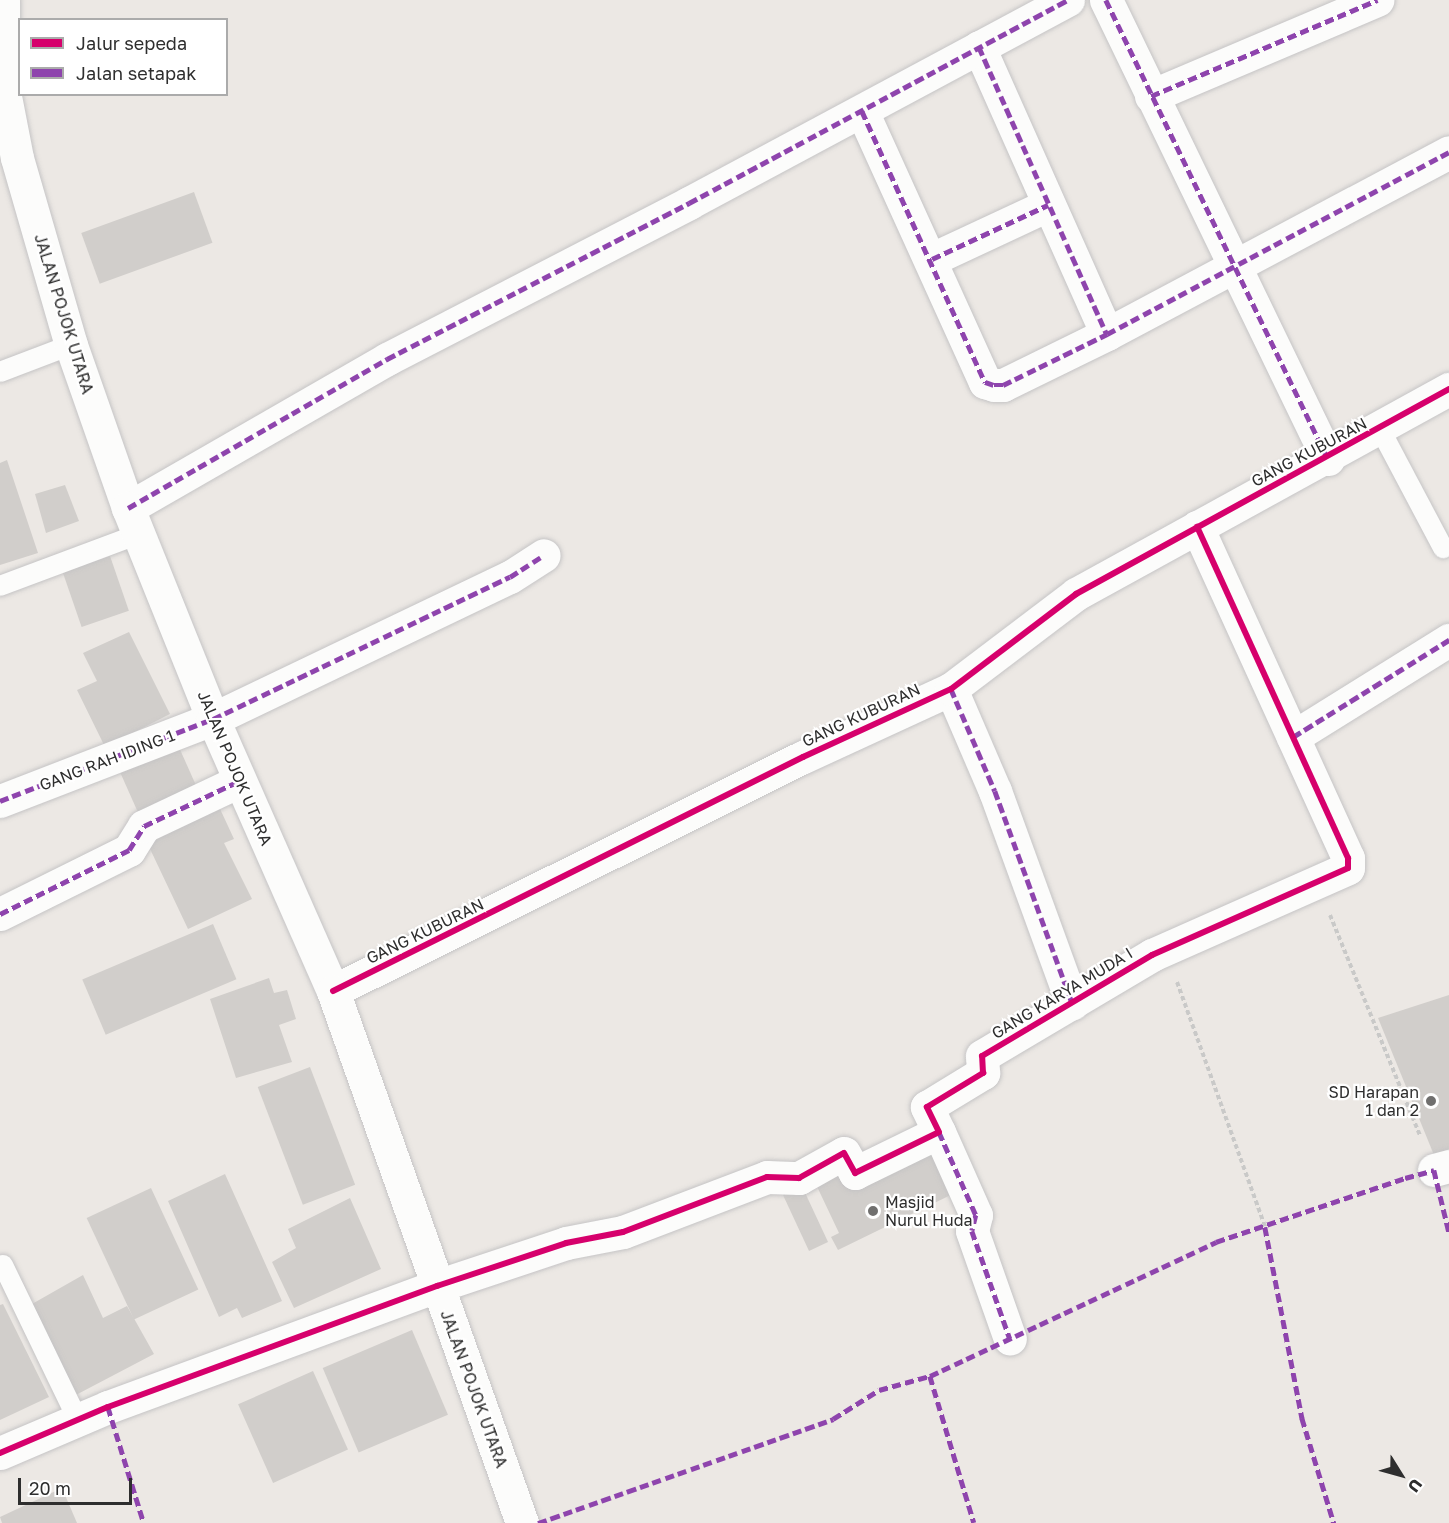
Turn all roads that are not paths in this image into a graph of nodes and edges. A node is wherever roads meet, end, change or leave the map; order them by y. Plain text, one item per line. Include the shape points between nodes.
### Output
1 (3, 0) edge
2 (1068, 0) edge
3 (1106, 0) edge
4 (1377, 0) edge
5 (979, 48) junction
6 (1151, 96) junction
7 (862, 111) junction
8 (1449, 152) edge
9 (8, 161) edge
10 (1048, 205) junction
11 (932, 259) junction
12 (1236, 266) junction
13 (1107, 334) junction
14 (71, 345) junction
15 (0, 372) edge
16 (1449, 389) edge
17 (1380, 429) junction
18 (1328, 459) junction
19 (134, 521) junction
20 (1197, 527) junction
21 (1443, 548) dead end
22 (544, 555) dead end
23 (0, 586) edge
24 (1449, 640) edge
25 (951, 688) junction
26 (213, 719) junction
27 (1293, 737) junction
28 (239, 781) junction
29 (0, 801) edge
30 (0, 914) edge
31 (333, 990) junction
32 (1072, 1003) junction
33 (939, 1132) junction
34 (3, 1265) dead end
35 (437, 1286) junction
36 (1010, 1339) dead end
37 (78, 1420) junction
38 (0, 1453) edge
39 (522, 1523) edge

1 - 9 street, JALAN POJOK UTARA
2 - 5 street
3 - 6 street
4 - 6 street
5 - 7 street
5 - 10 street
6 - 12 street
7 - 11 street
7 - 19 street via 387,358
8 - 12 street
9 - 14 street, JALAN POJOK UTARA
10 - 11 street
10 - 13 street
11 - 13 street via 985,382 1003,385
12 - 13 street
12 - 18 street
14 - 15 lane
14 - 19 street, JALAN POJOK UTARA
16 - 17 street, GANG KUBURAN
17 - 18 street, GANG KUBURAN
17 - 21 lane
18 - 20 street, GANG KUBURAN
19 - 23 lane
19 - 26 street, JALAN POJOK UTARA
20 - 25 street, GANG KUBURAN via 1076,594
20 - 27 street, GANG KARYA MUDA I
22 - 26 street, GANG RAH IDING 1 via 510,577
24 - 27 street
25 - 31 street, GANG KUBURAN
25 - 32 street via 995,791
26 - 28 street, JALAN POJOK UTARA
26 - 29 street, GANG RAH IDING 1
27 - 32 street, GANG KARYA MUDA I via 1350,864 1165,949
28 - 30 street via 144,826 129,850
28 - 31 street, JALAN POJOK UTARA
31 - 35 street, JALAN POJOK UTARA
32 - 33 street, GANG KARYA MUDA I via 982,1056 983,1073 927,1107
33 - 35 street via 855,1173 844,1153 799,1178 766,1177 624,1232 566,1243
33 - 36 street via 976,1215 972,1231
34 - 37 lane
35 - 37 street
35 - 39 street, JALAN POJOK UTARA
37 - 38 street

